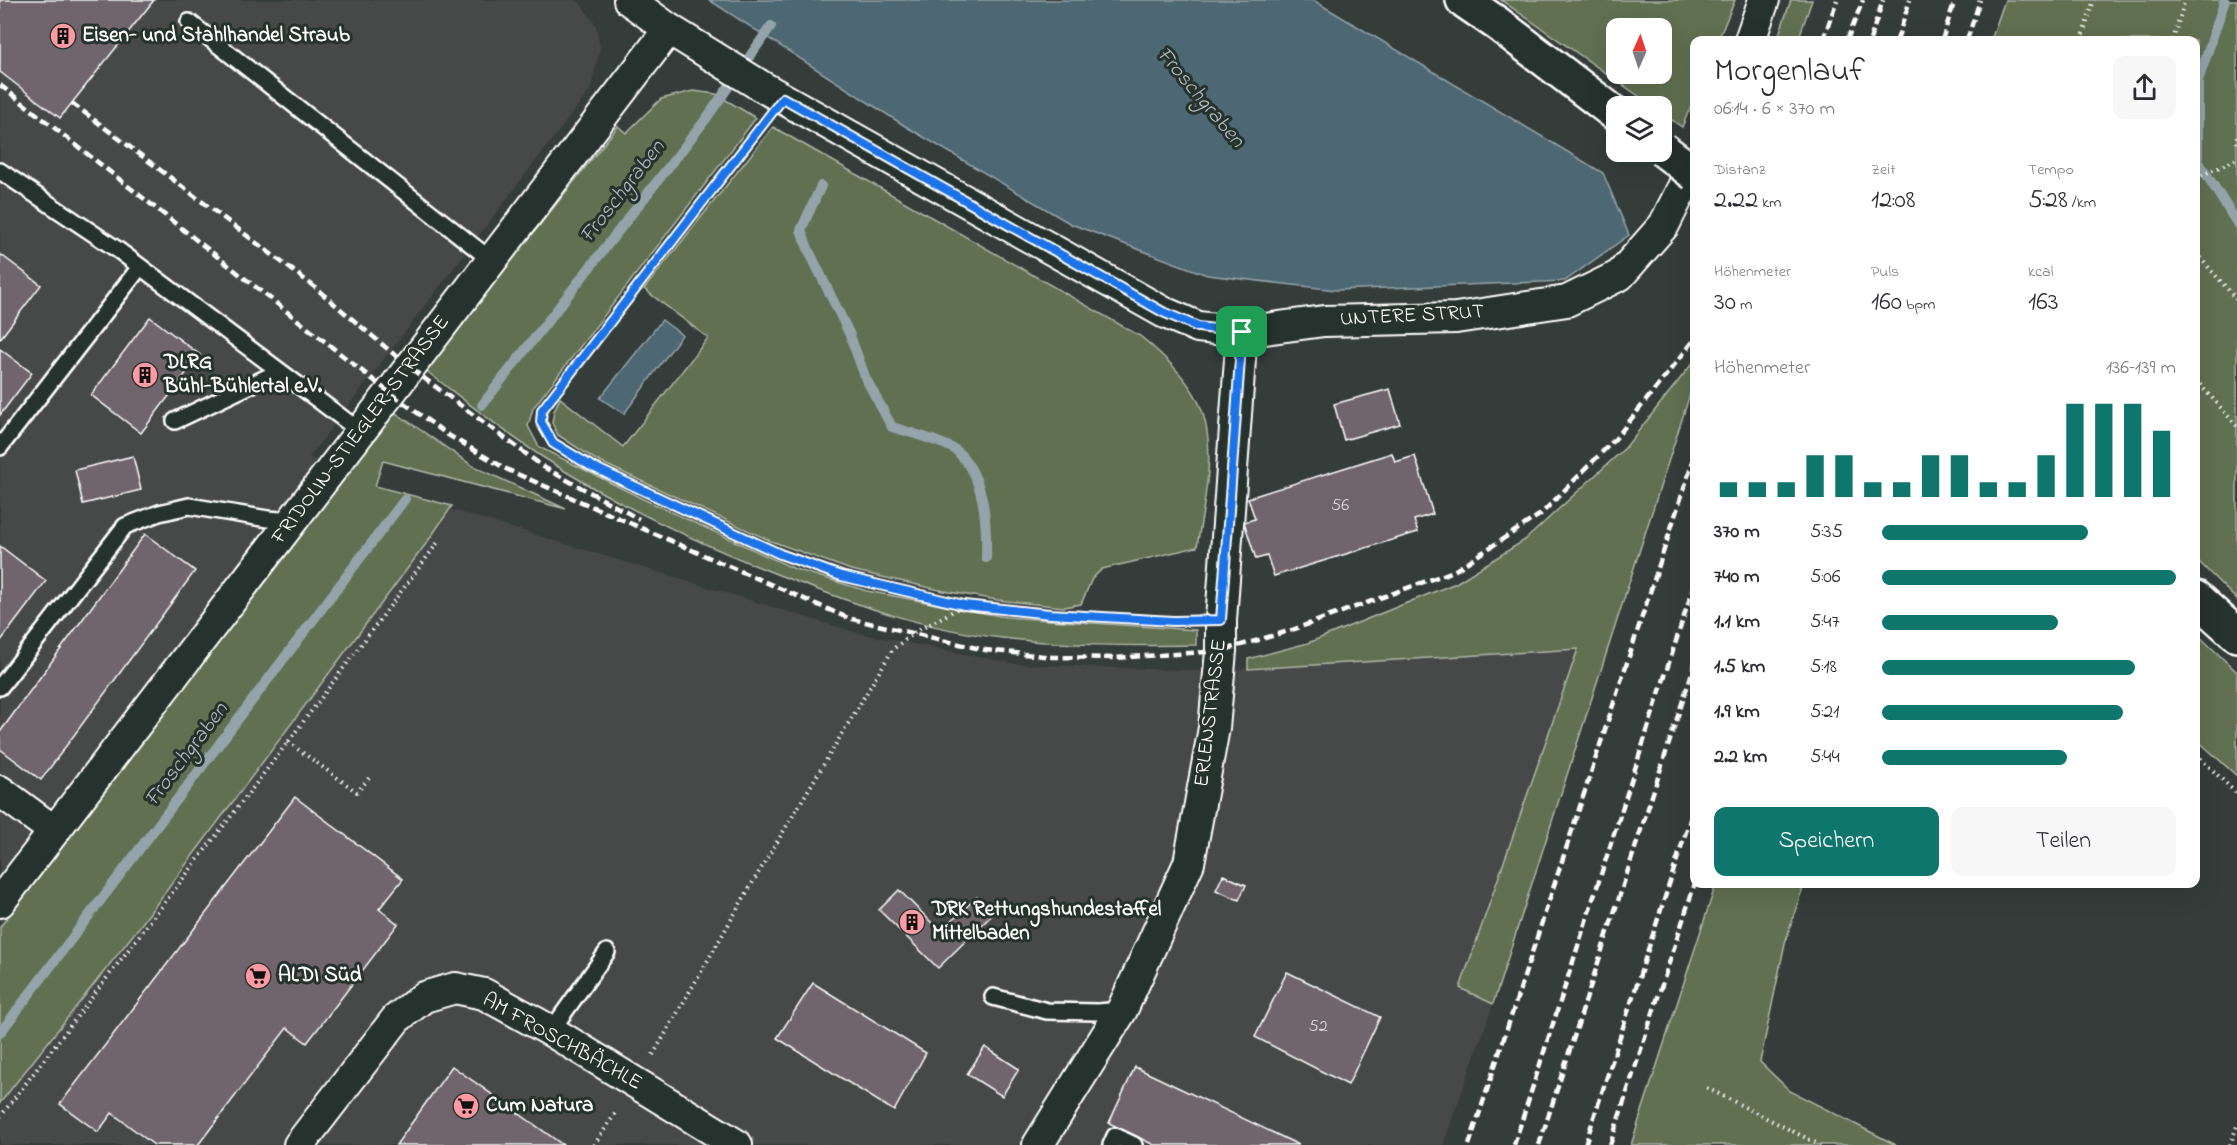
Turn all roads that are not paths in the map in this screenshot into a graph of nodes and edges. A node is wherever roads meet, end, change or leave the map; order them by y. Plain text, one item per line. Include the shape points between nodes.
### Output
1 (629, 0) edge
2 (1463, 0) edge
3 (1764, 0) edge
4 (189, 22) dead end
5 (669, 29) junction
6 (1751, 36) edge
7 (1606, 106) edge
8 (1672, 157) edge
9 (1690, 170) edge
10 (0, 171) edge
11 (1690, 172) edge
12 (491, 260) junction
13 (140, 267) junction
14 (1242, 332) junction
15 (278, 372) junction
16 (175, 421) dead end
17 (361, 432) junction
18 (0, 447) edge
19 (292, 521) junction
20 (2200, 602) edge
21 (2237, 635) edge
22 (0, 687) edge
23 (0, 791) edge
24 (54, 831) junction
25 (0, 902) edge
26 (607, 952) dead end
27 (993, 997) dead end
28 (1122, 1010) junction
29 (551, 1031) junction
30 (299, 1145) edge
31 (737, 1145) edge
32 (1038, 1145) edge
33 (1111, 1145) edge
34 (1134, 1145) edge

1 - 5 street
2 - 7 main road
3 - 6 street
4 - 12 lane
5 - 12 street, FRIDOLIN-STIEGLER-STRASSE
5 - 14 street via 772,92 1163,312 1198,327
8 - 9 main road, bridge
10 - 13 lane
11 - 14 street, UNTERE STRUT via 1664,225 1620,275 1567,301 1456,318 1324,321
12 - 17 street, FRIDOLIN-STIEGLER-STRASSE
13 - 15 lane
13 - 18 lane
14 - 28 street, ERLENSTRASSE via 1214,728 1189,863
15 - 16 lane
15 - 17 lane
17 - 19 street, FRIDOLIN-STIEGLER-STRASSE
19 - 22 lane via 189,506 124,526
19 - 24 street, FRIDOLIN-STIEGLER-STRASSE
20 - 21 main road
23 - 24 street
24 - 25 street, FRIDOLIN-STIEGLER-STRASSE
26 - 29 lane
27 - 28 lane via 1047,1011
28 - 32 street, ERLENSTRASSE
29 - 30 street, AM FROSCHBÄCHLE via 484,994 455,988 424,997 396,1019
29 - 31 street, AM FROSCHBÄCHLE
33 - 34 lane via 1115,1136

